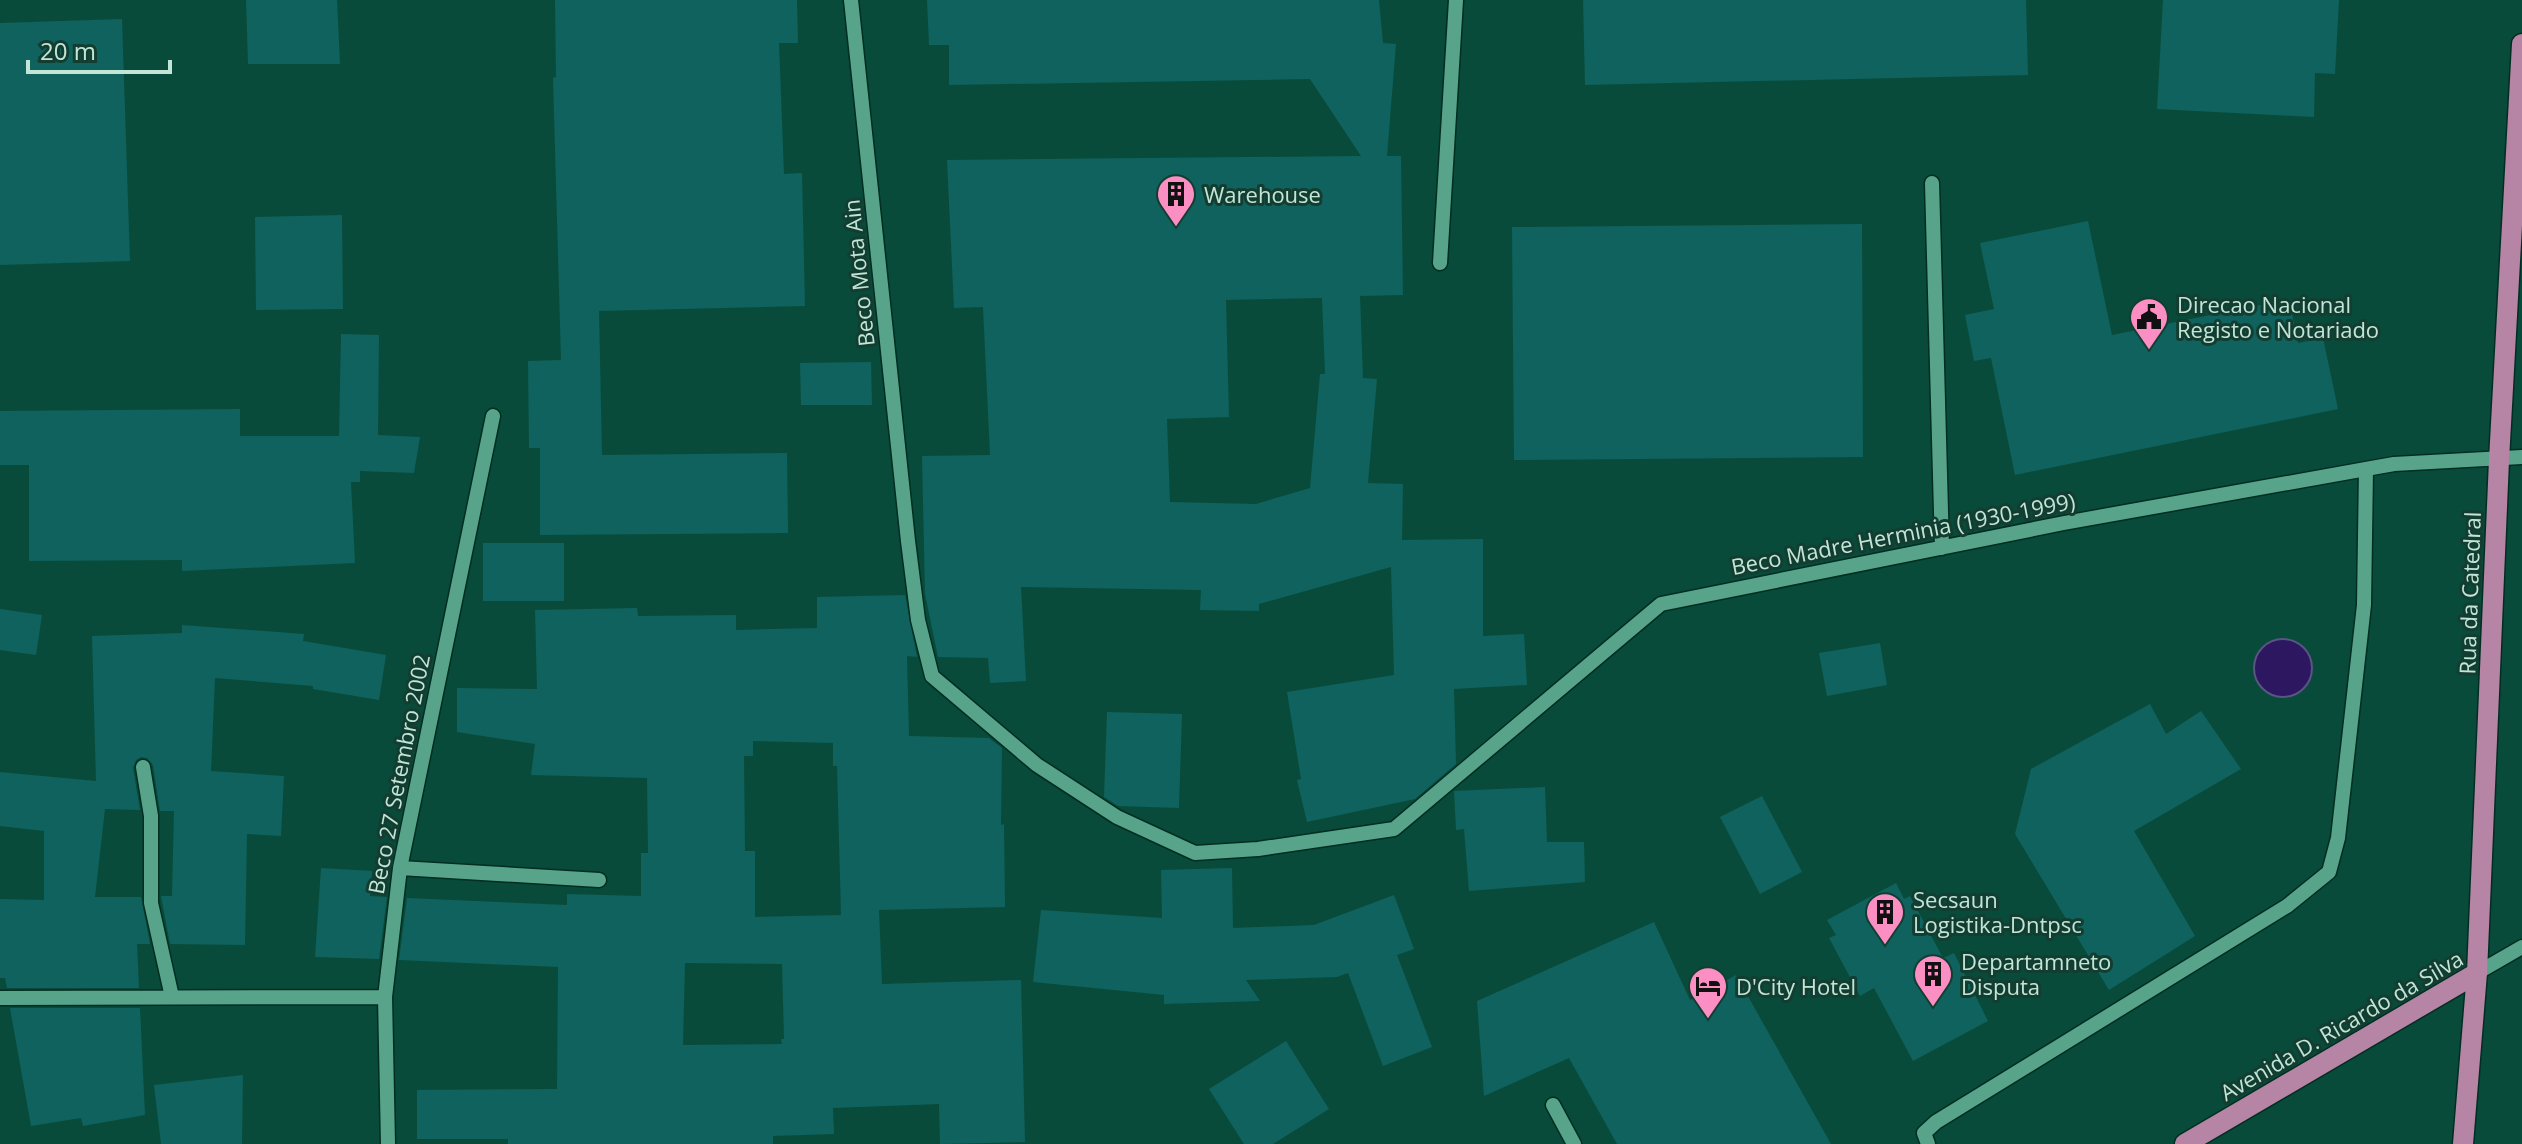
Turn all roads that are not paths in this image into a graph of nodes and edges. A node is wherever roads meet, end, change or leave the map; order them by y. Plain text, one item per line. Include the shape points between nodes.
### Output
1 (851, 0) edge
2 (1456, 0) edge
3 (2522, 44) edge
4 (1932, 183) dead end
5 (1440, 263) dead end
6 (493, 416) dead end
7 (2522, 457) edge
8 (2499, 460) junction
9 (2366, 469) junction
10 (1942, 548) junction
11 (143, 767) dead end
12 (1394, 829) joint
13 (400, 868) junction
14 (599, 880) dead end
15 (2522, 947) edge
16 (2477, 973) junction
17 (172, 997) junction
18 (385, 997) junction
19 (0, 998) edge
20 (1553, 1105) dead end
21 (388, 1144) edge
22 (1574, 1144) edge
23 (1928, 1144) edge
24 (2185, 1144) edge
25 (2463, 1144) edge

1 - 12 street, Beco Mota Ain via 908,541 932,676 1037,765 1117,817 1195,853
2 - 5 street
3 - 8 main road, Rua da Catedral
4 - 10 street
6 - 13 street, Beco 27 Setembro 2002
7 - 8 street, Beco Madre Herminia (1930-1999)
8 - 9 street, Beco Madre Herminia (1930-1999)
8 - 16 main road, Rua da Catedral
9 - 10 street, Beco Madre Herminia (1930-1999)
9 - 23 street via 2364,605 2338,838 2329,872 2287,906 1936,1122 1924,1133
10 - 12 street, Beco Madre Herminia (1930-1999) via 1661,604
11 - 17 street via 151,816 151,903
13 - 14 street
13 - 18 street, Beco 27 Setembro 2002
15 - 16 street, Avenida D. Ricardo da Silva
16 - 24 main road, Avenida D. Ricardo da Silva
16 - 25 main road, Rua da Catedral
17 - 18 street
17 - 19 street
18 - 21 street, Beco 27 Setembro 2002
20 - 22 street

